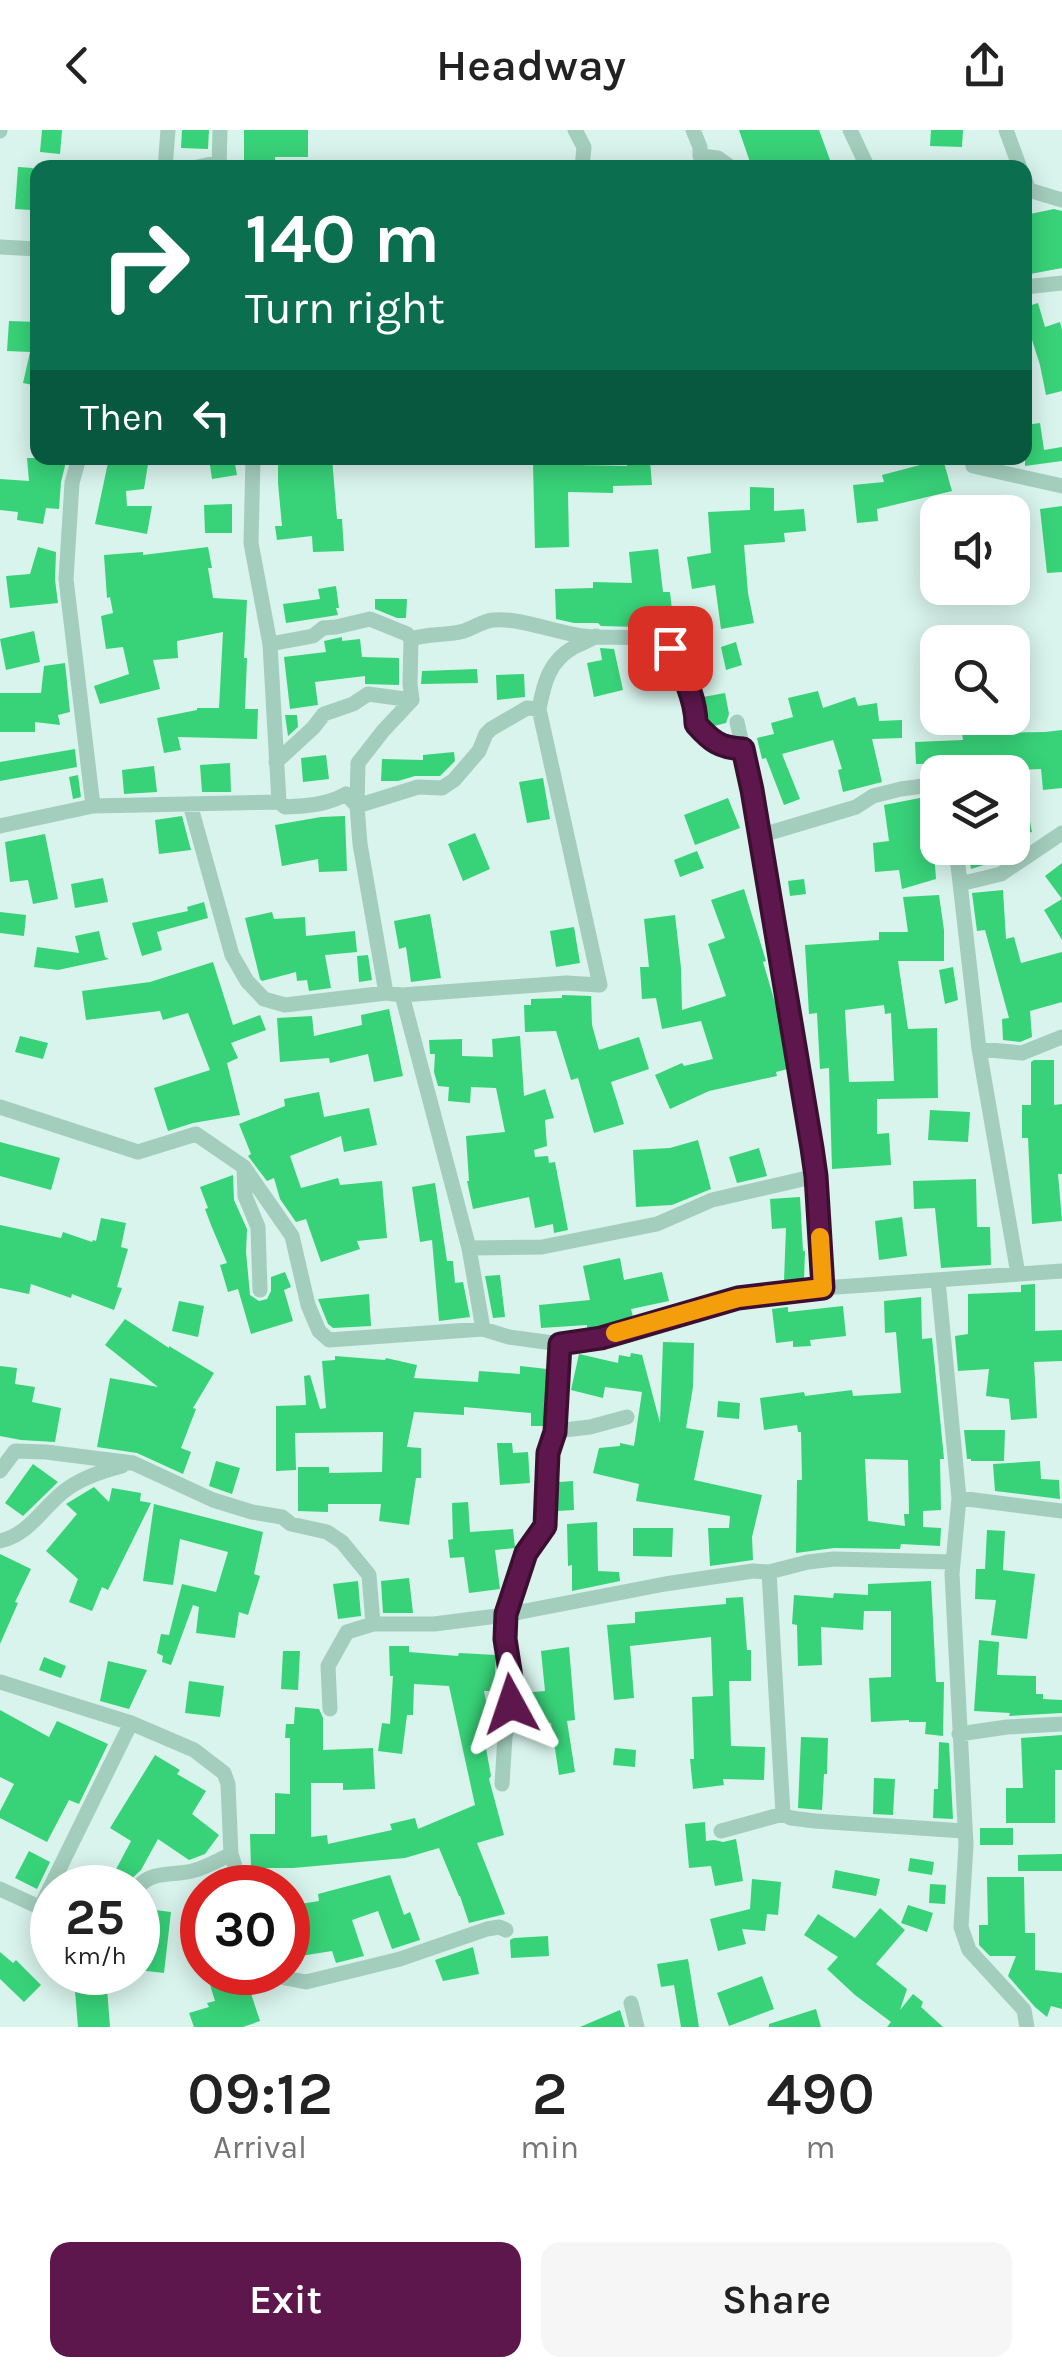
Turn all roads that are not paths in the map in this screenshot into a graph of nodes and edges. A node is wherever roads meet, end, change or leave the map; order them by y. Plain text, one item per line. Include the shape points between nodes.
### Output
1 (168, 130) edge
2 (220, 130) edge
3 (574, 130) edge
4 (693, 130) edge
5 (850, 130) edge
6 (1006, 130) edge
7 (166, 160) edge
8 (220, 160) edge
9 (583, 160) edge
10 (721, 160) edge
11 (864, 160) edge
12 (1017, 160) edge
13 (1032, 191) edge
14 (1062, 200) edge
15 (0, 248) edge
16 (30, 248) edge
17 (1062, 283) edge
18 (1032, 286) edge
19 (77, 465) edge
20 (253, 465) edge
21 (973, 466) dead end
22 (1062, 486) edge
23 (596, 636) junction
24 (411, 639) junction
25 (270, 644) junction
26 (412, 700) junction
27 (539, 708) junction
28 (736, 722) dead end
29 (743, 749) junction
30 (276, 762) junction
31 (920, 786) edge
32 (280, 802) junction
33 (190, 804) junction
34 (93, 806) junction
35 (357, 806) junction
36 (0, 826) edge
37 (1062, 834) edge
38 (759, 836) junction
39 (958, 865) edge
40 (960, 884) junction
41 (394, 994) junction
42 (1062, 1037) edge
43 (978, 1049) junction
44 (0, 1107) edge
45 (244, 1167) junction
46 (816, 1176) junction
47 (468, 1248) junction
48 (1062, 1271) edge
49 (1018, 1274) junction
50 (938, 1281) junction
51 (823, 1288) junction
52 (260, 1290) dead end
53 (483, 1330) junction
54 (560, 1344) junction
55 (627, 1417) dead end
56 (555, 1432) junction
57 (133, 1463) junction
58 (0, 1470) edge
59 (959, 1498) junction
60 (1062, 1511) edge
61 (0, 1541) edge
62 (952, 1562) junction
63 (769, 1572) junction
64 (506, 1614) junction
65 (373, 1624) junction
66 (0, 1682) edge
67 (330, 1710) dead end
68 (130, 1724) junction
69 (1062, 1724) edge
70 (959, 1734) junction
71 (502, 1784) dead end
72 (783, 1814) junction
73 (964, 1831) junction
74 (721, 1832) dead end
75 (231, 1854) junction
76 (67, 1865) edge
77 (235, 1865) edge
78 (160, 1874) edge
79 (0, 1888) edge
80 (30, 1903) edge
81 (506, 1930) dead end
82 (310, 1981) edge
83 (631, 2003) dead end
84 (636, 2027) edge
85 (1027, 2027) edge

1 - 7 street
2 - 8 street
3 - 9 street
4 - 10 street via 700,156
5 - 11 street
6 - 12 street
13 - 14 street
15 - 16 street
17 - 18 street
19 - 34 street via 66,579
20 - 25 street via 251,543
21 - 22 street
23 - 24 street via 492,620
23 - 27 street via 553,666
23 - 29 street via 670,648 689,687 696,724 724,748
24 - 25 street via 370,619
24 - 26 street
25 - 30 street
26 - 30 street via 368,694 324,714
26 - 35 street via 358,763
27 - 35 street via 526,708 491,729 442,788
27 - 41 street via 600,985
28 - 29 street
29 - 38 street
30 - 32 street
31 - 38 street
32 - 33 street
32 - 35 street via 312,806 346,794
33 - 34 street
33 - 41 street via 232,956 264,999 286,1005
34 - 36 street
35 - 41 street
37 - 40 street via 1001,874
38 - 46 street
39 - 40 street
40 - 43 street
41 - 47 street
42 - 43 street via 1022,1053
43 - 49 street
44 - 45 street via 138,1152 196,1134
45 - 52 street via 244,1196 258,1227
45 - 53 street via 292,1236 308,1304 328,1340
46 - 47 street via 712,1200 656,1224 542,1247
46 - 51 street
47 - 53 street
48 - 49 street
49 - 50 street
50 - 51 street
50 - 59 street
51 - 54 street via 738,1298
53 - 54 street
54 - 56 street
55 - 56 street
56 - 64 street via 545,1526 526,1553
57 - 58 street via 15,1451
57 - 61 street via 84,1479 37,1520
57 - 65 street via 213,1500 282,1517 342,1542 369,1575
59 - 60 street
59 - 62 street
62 - 63 street via 834,1559
62 - 70 street
63 - 64 street
63 - 72 street
64 - 65 street
64 - 71 street via 512,1684
65 - 67 street via 347,1632 328,1666
66 - 68 street
68 - 75 street via 194,1750 224,1773
68 - 76 street
69 - 70 street
70 - 73 street
72 - 73 street
72 - 74 street
73 - 85 street via 962,1928 969,1950 1024,2010
75 - 77 street
75 - 78 street via 193,1871
79 - 80 street
81 - 82 street via 499,1926
83 - 84 street

